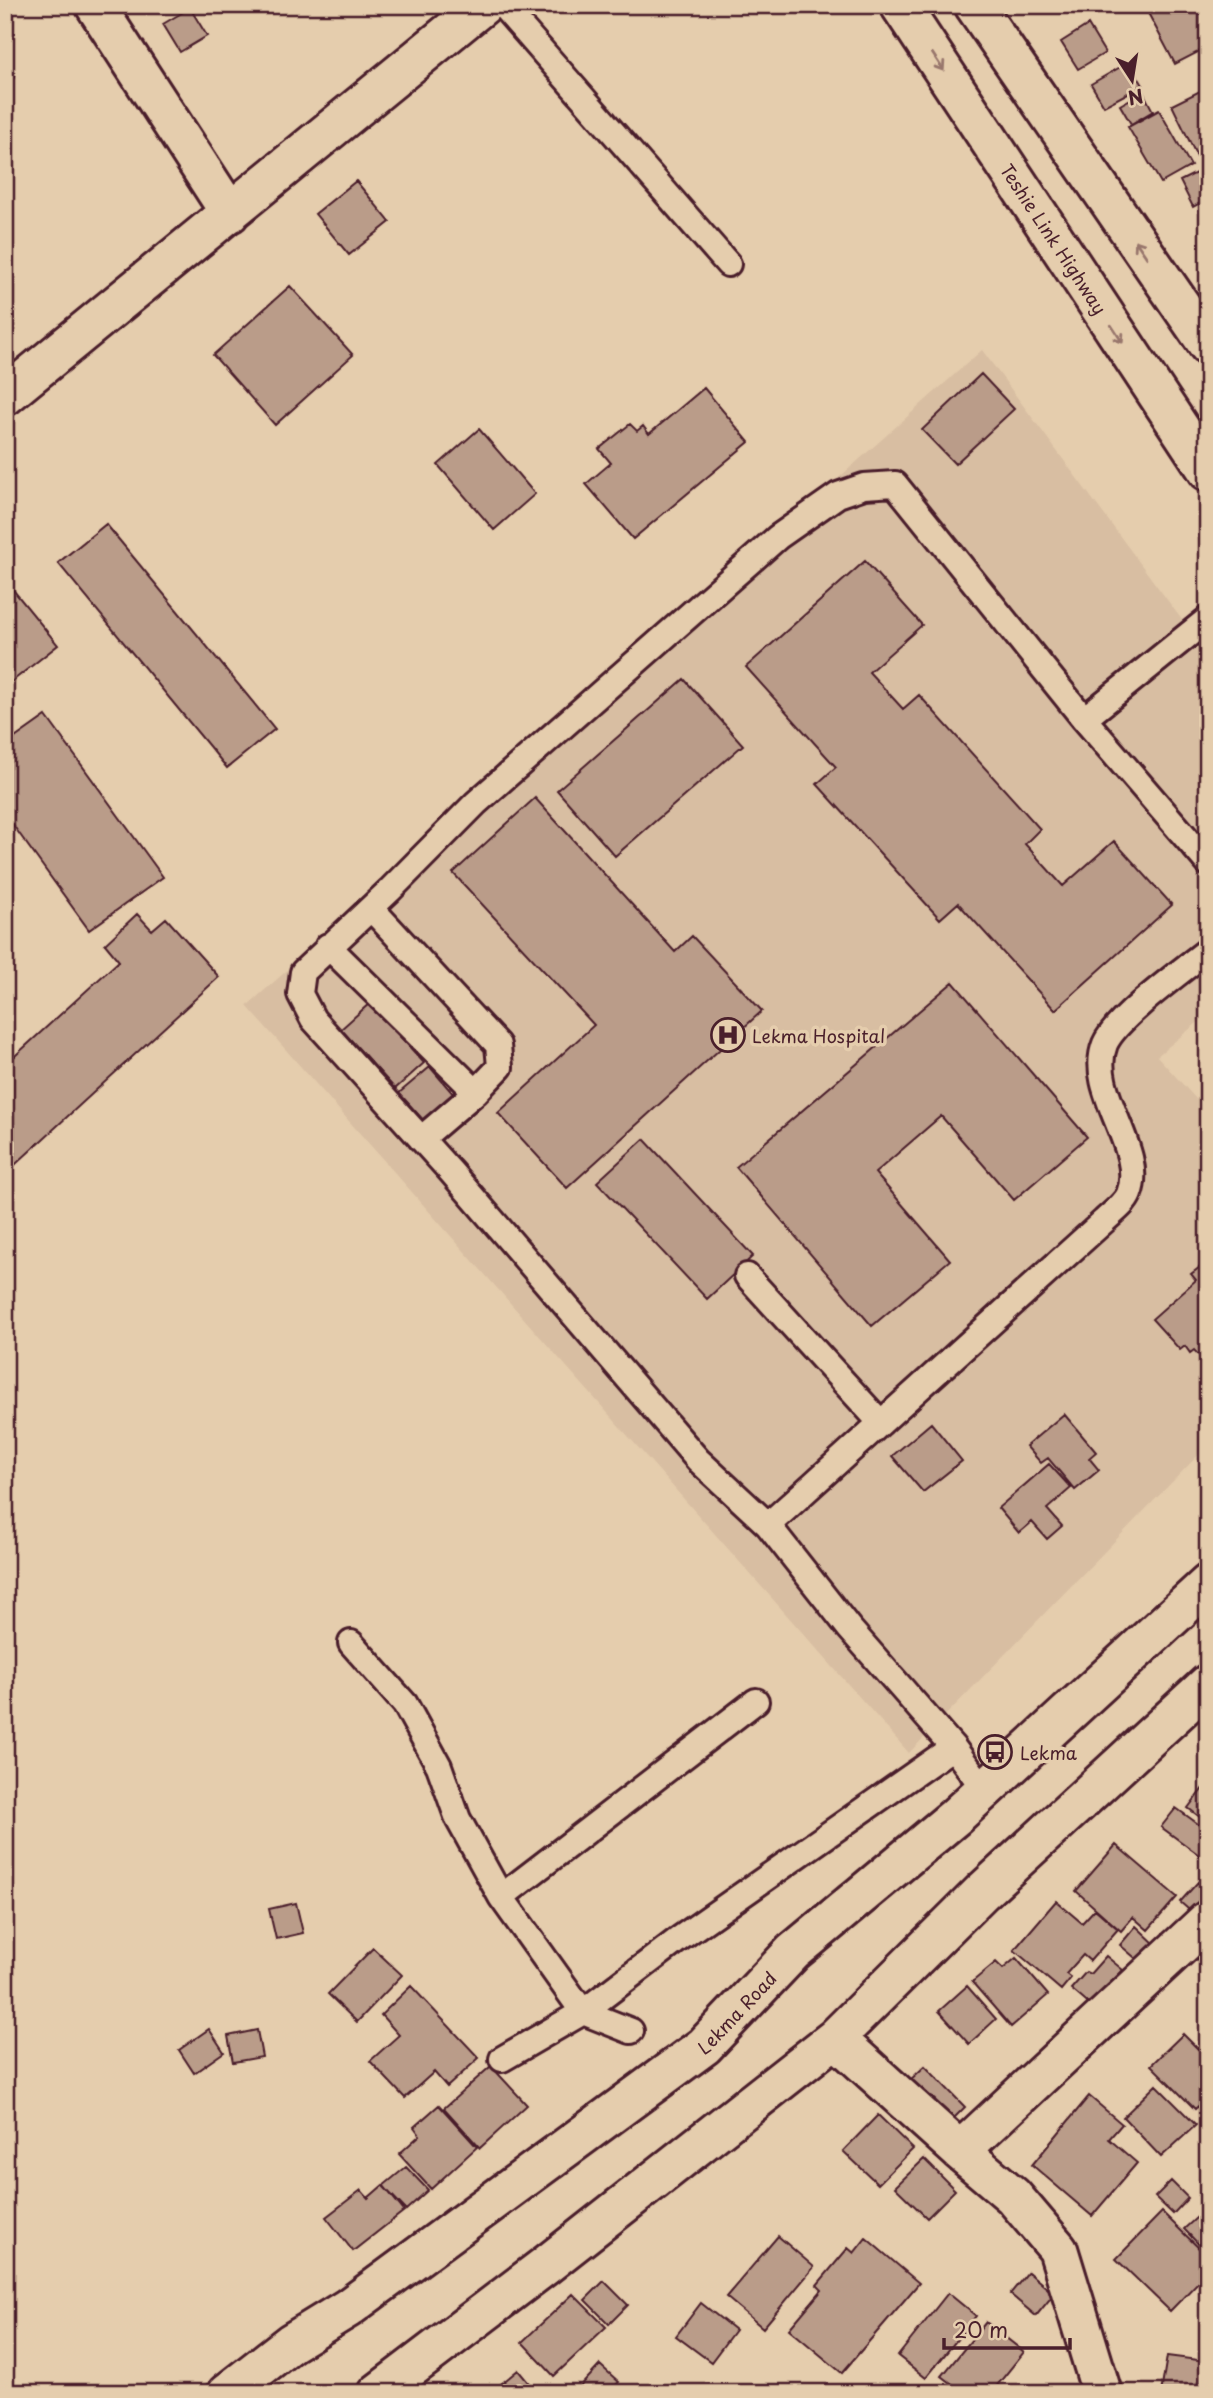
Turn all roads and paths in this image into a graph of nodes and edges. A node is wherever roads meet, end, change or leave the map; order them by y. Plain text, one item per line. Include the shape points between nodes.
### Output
1 (95, 5) edge
2 (484, 5) edge
3 (502, 5) edge
4 (900, 5) edge
5 (974, 5) edge
6 (230, 213) junction
7 (728, 264) dead end
8 (1203, 328) edge
9 (5, 396) edge
10 (1208, 471) edge
11 (1208, 619) edge
12 (1084, 719) junction
13 (1208, 863) edge
14 (371, 908) junction
15 (328, 946) junction
16 (1208, 950) edge
17 (476, 1092) junction
18 (421, 1139) junction
19 (747, 1276) dead end
20 (881, 1423) junction
21 (768, 1525) junction
22 (1206, 1593) edge
23 (351, 1643) dead end
24 (1208, 1684) edge
25 (756, 1701) dead end
26 (953, 1747) junction
27 (985, 1790) junction
28 (501, 1897) junction
29 (1208, 1920) edge
30 (583, 2012) junction
31 (631, 2031) dead end
32 (835, 2038) junction
33 (502, 2059) dead end
34 (960, 2151) junction
35 (227, 2393) edge
36 (378, 2393) edge
37 (1102, 2393) edge

1 - 6 street
2 - 6 street
3 - 7 lane
4 -> 10 street, Teshie Link Highway
8 -> 5 street
6 - 9 street
11 - 12 lane
12 - 13 lane
12 - 14 lane via 895,484 864,486 838,495 778,537 476,803
14 - 15 lane
14 - 17 lane via 498,1045 500,1067
15 - 17 lane
15 - 18 lane via 303,972 300,995 313,1019
16 - 20 lane via 1119,1024 1105,1043 1101,1064 1104,1088 1122,1130 1133,1176 1129,1196
17 - 18 lane
18 - 21 lane via 698,1460
19 - 20 lane
20 - 21 lane
21 - 26 lane via 849,1628
22 - 27 street, Lekma Road
23 - 28 lane via 405,1703 439,1766 458,1819
24 - 32 street via 982,1892
25 - 28 lane
26 - 27 lane
26 - 30 lane
27 - 35 street, Lekma Road via 793,1952 704,2046
28 - 30 lane
29 - 34 street
30 - 31 lane
30 - 33 lane
32 - 34 street
32 - 36 street
34 - 37 street via 1013,2196 1058,2249

